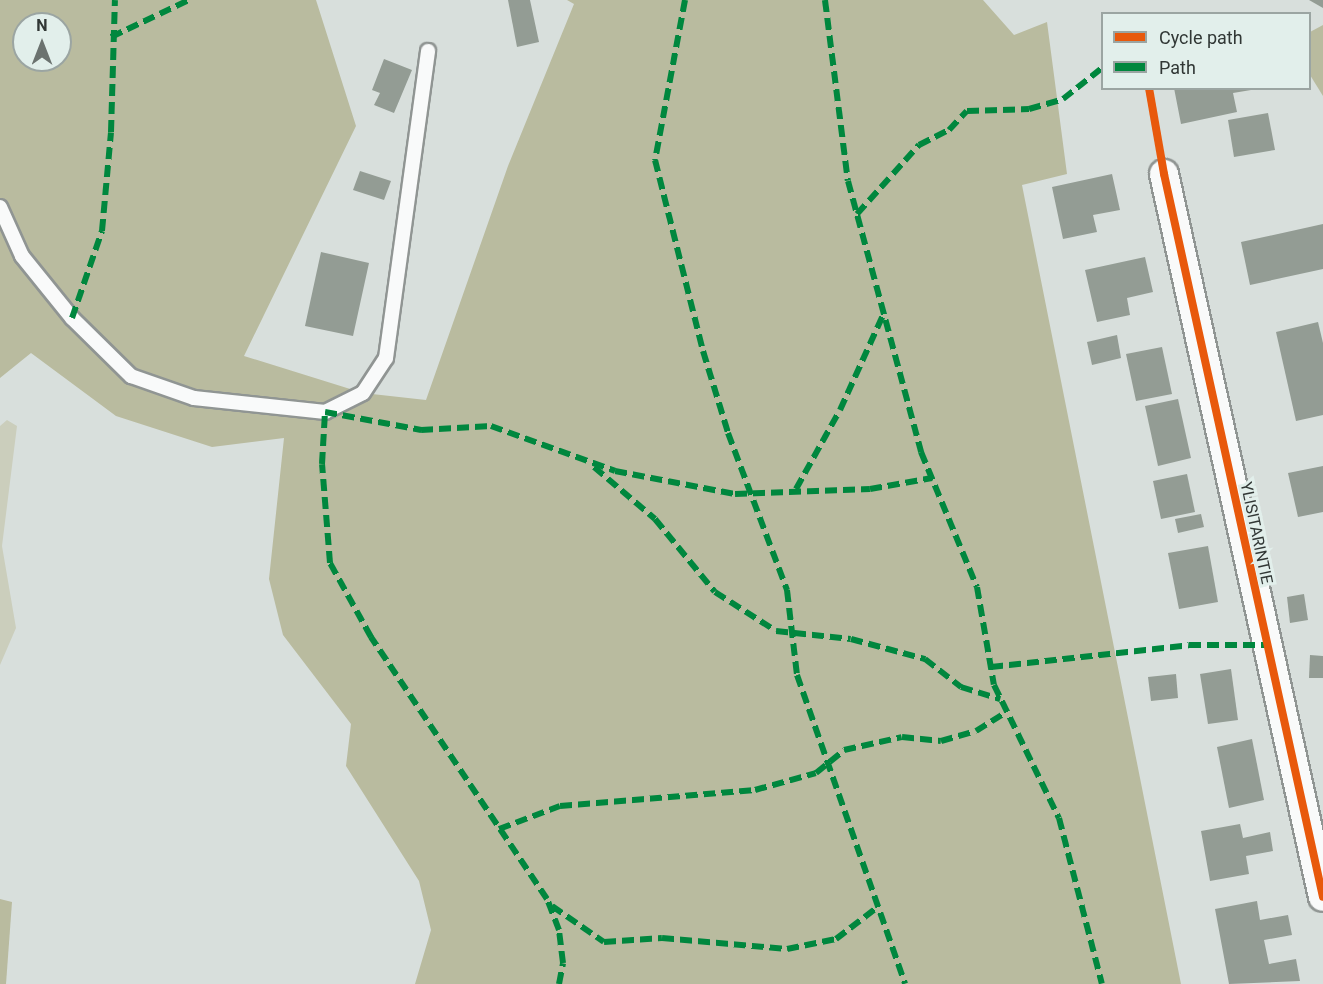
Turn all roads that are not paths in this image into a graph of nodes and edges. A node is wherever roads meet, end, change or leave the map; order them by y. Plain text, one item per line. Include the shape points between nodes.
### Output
1 (428, 51) dead end
2 (1164, 174) dead end
3 (0, 207) edge
4 (1323, 897) edge

1 - 3 lane via 386,358 363,393 326,412 194,398 131,376 72,318 22,256
2 - 4 street, YLISITARINTIE

